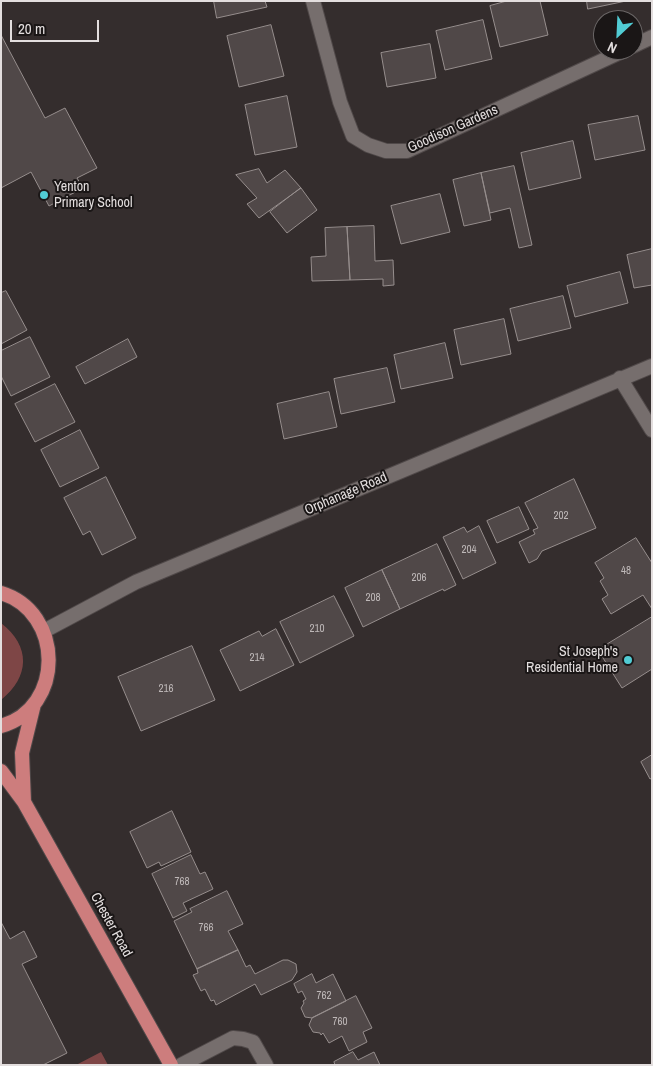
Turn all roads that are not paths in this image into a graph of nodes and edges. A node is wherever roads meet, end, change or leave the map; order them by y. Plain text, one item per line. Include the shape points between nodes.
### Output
1 (314, 1) edge
2 (604, 60) edge
3 (652, 366) edge
4 (620, 378) junction
5 (652, 430) edge
6 (1, 593) edge
7 (44, 631) junction
8 (34, 704) junction
9 (1, 726) edge
10 (1, 772) edge
11 (24, 802) junction
12 (171, 1065) edge
13 (181, 1065) edge
14 (266, 1065) edge

1 - 2 street, Goodison Gardens via 340,102 353,136 386,151 408,151
3 - 4 street, Orphanage Road
4 - 5 street
4 - 7 street, Orphanage Road via 136,582
6 - 7 highway, Chester Road via 23,604
7 - 8 highway, Chester Road via 49,669 44,688
8 - 9 highway, Chester Road via 21,716
8 - 11 highway, Chester Road via 22,754
10 - 11 highway, Chester Road
11 - 12 highway, Chester Road
13 - 14 street via 233,1038 243,1038 252,1042

